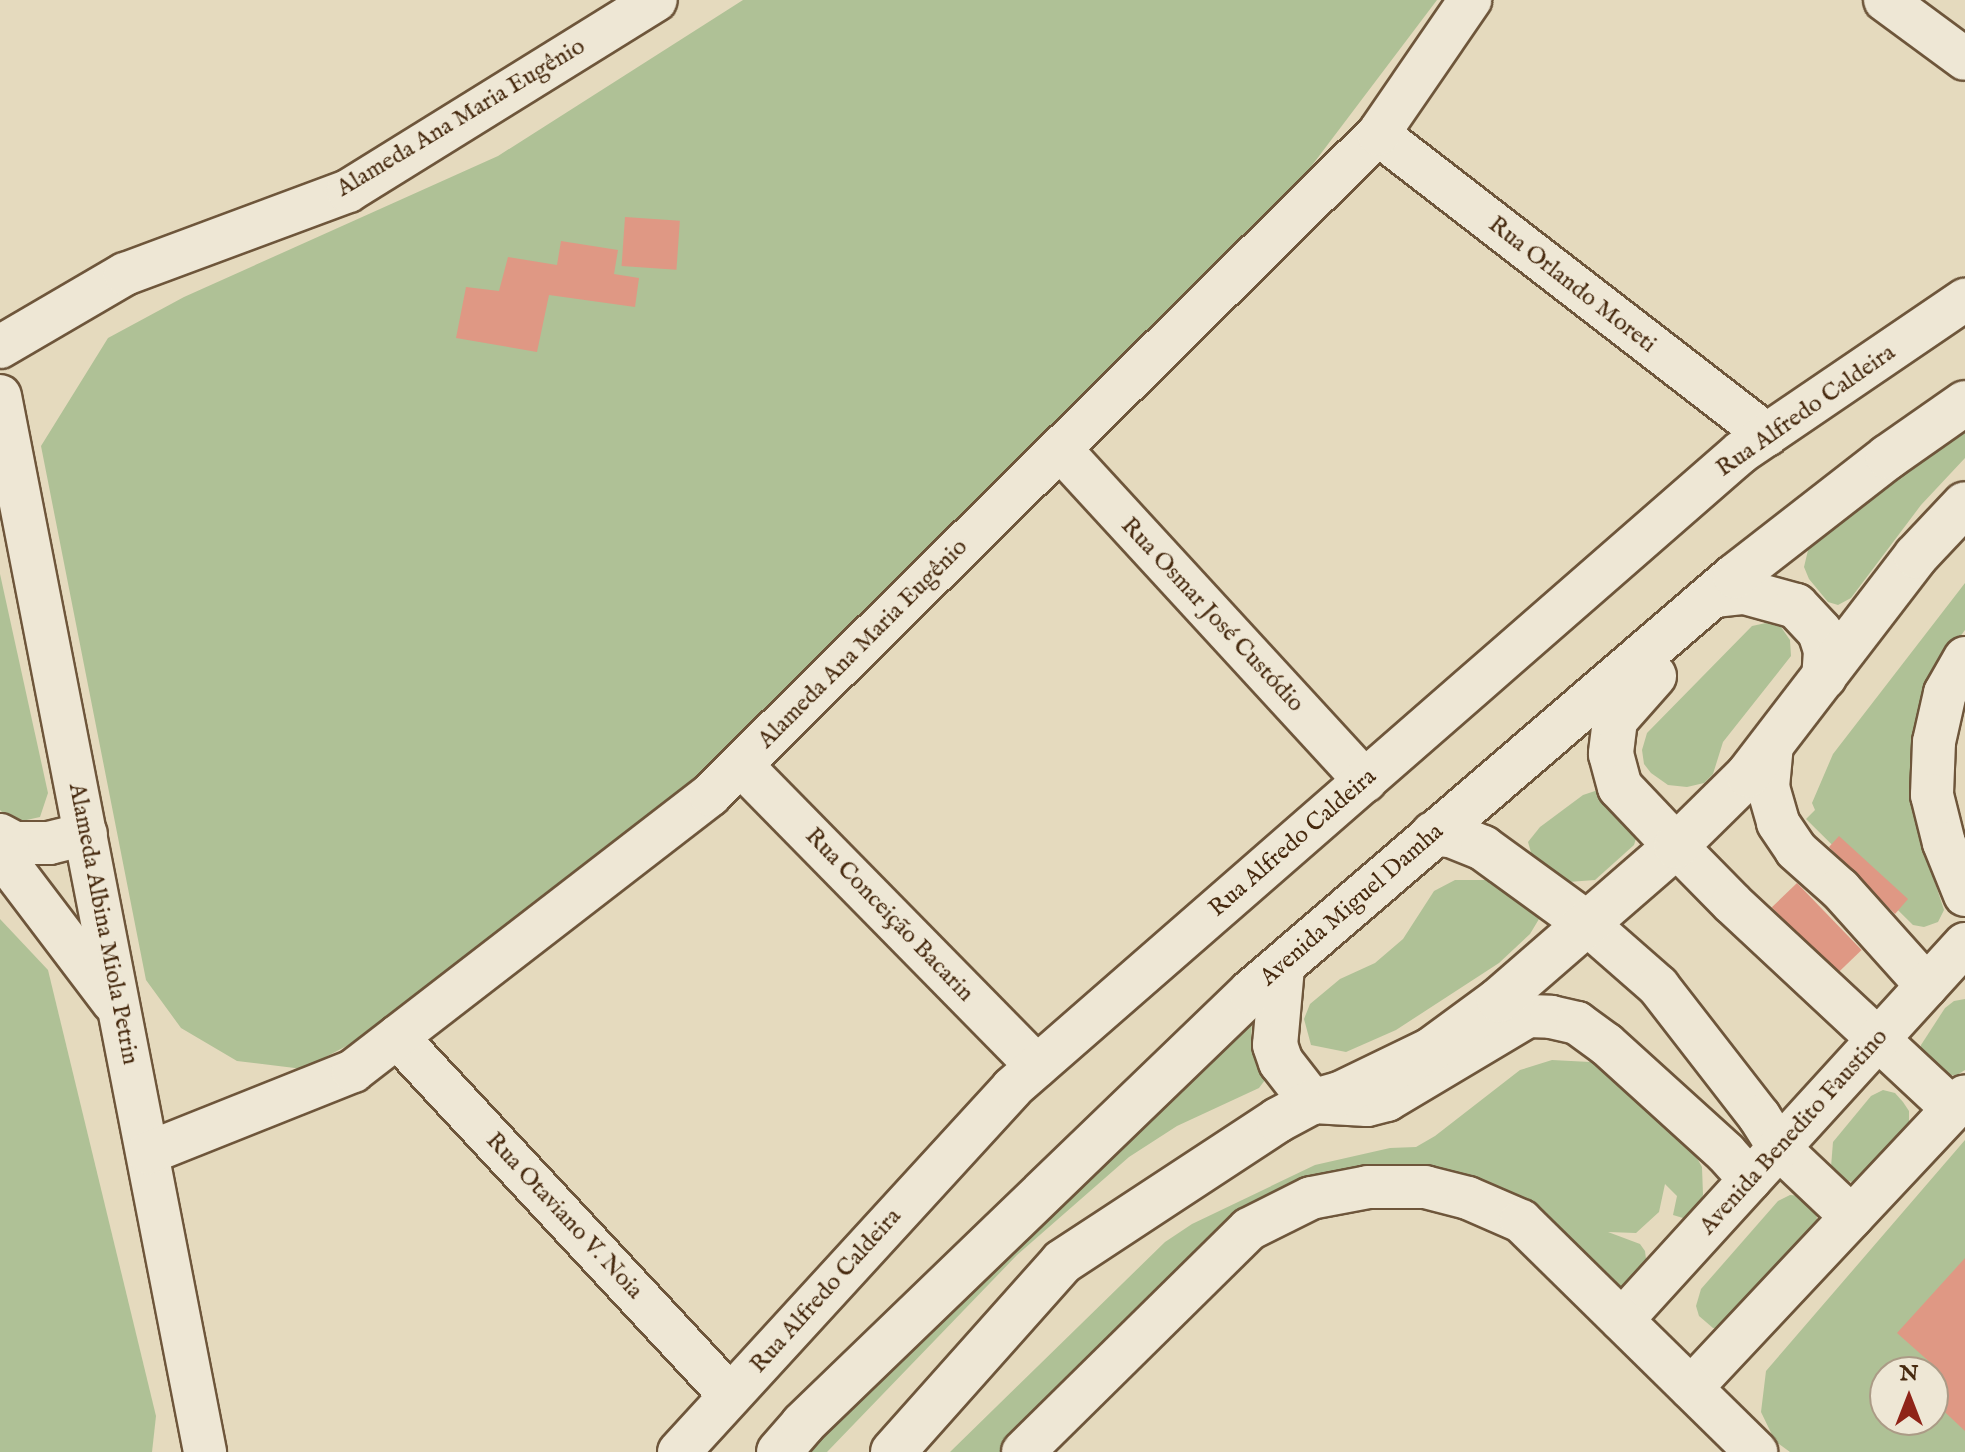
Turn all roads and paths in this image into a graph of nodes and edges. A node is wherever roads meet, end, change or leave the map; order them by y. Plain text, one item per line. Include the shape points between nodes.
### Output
1 (656, 0) edge
2 (1470, 0) edge
3 (1885, 0) edge
4 (1965, 59) edge
5 (1378, 134) junction
6 (1965, 300) edge
7 (0, 347) edge
8 (0, 396) edge
9 (1965, 403) edge
10 (1767, 435) junction
11 (1060, 449) junction
12 (1965, 504) edge
13 (1711, 598) junction
14 (1965, 658) edge
15 (1824, 677) junction
16 (1772, 744) junction
17 (741, 765) junction
18 (1365, 781) junction
19 (86, 834) junction
20 (1433, 834) junction
21 (0, 835) edge
22 (1676, 846) junction
23 (0, 853) edge
24 (1964, 894) edge
25 (1585, 922) junction
26 (1965, 944) edge
27 (1282, 967) junction
28 (1927, 986) junction
29 (119, 1009) junction
30 (397, 1037) junction
31 (1878, 1040) junction
32 (1037, 1066) junction
33 (1312, 1102) junction
34 (1959, 1102) edge
35 (1779, 1148) junction
36 (148, 1153) junction
37 (1750, 1180) junction
38 (1852, 1217) junction
39 (1622, 1320) junction
40 (1691, 1388) junction
41 (730, 1395) junction
42 (1036, 1448) edge
43 (205, 1452) edge
44 (679, 1452) edge
45 (779, 1452) edge
46 (893, 1452) edge
47 (1756, 1452) edge

1 - 7 street, Alameda Ana Maria Eugênio via 348,191 125,274
2 - 5 street, Alameda Ana Maria Eugênio
3 - 4 street
5 - 10 street, Rua Orlando Moreti
5 - 11 street, Alameda Ana Maria Eugênio
6 - 10 street, Rua Alfredo Caldeira
8 - 19 street, Alameda Albina Miola Petrin
9 - 13 street, Avenida Miguel Damha via 1888,457
10 - 18 street, Rua Alfredo Caldeira via 1741,452
11 - 17 street, Alameda Ana Maria Eugênio
11 - 18 street, Rua Osmar José Custódio
12 - 15 street via 1916,556
13 - 15 street via 1745,592 1796,606 1820,632 1826,651
13 - 20 street, Avenida Miguel Damha
13 - 22 street via 1693,632 1615,720 1611,737 1613,772 1620,787
14 - 24 street via 1945,693 1934,742 1932,795
15 - 16 street
16 - 22 street
16 - 28 street via 1768,787 1783,831
17 - 30 street, Alameda Ana Maria Eugênio via 710,795
17 - 32 street, Rua Conceição Bacarin
18 - 32 street, Rua Alfredo Caldeira
19 - 21 street via 49,843 15,843
19 - 29 street, Alameda Albina Miola Petrin
20 - 25 street via 1483,848
20 - 27 street, Avenida Miguel Damha
22 - 25 street
22 - 31 street
23 - 29 street
25 - 33 street via 1499,1000 1431,1050
25 - 35 street via 1658,986
26 - 28 street, Avenida Benedito Faustino
27 - 33 street via 1275,1045 1281,1062
27 - 45 street, Avenida Miguel Damha
28 - 31 street, Avenida Benedito Faustino
29 - 36 street, Alameda Albina Miola Petrin
30 - 36 street, Alameda Ana Maria Eugênio via 353,1071
30 - 41 street, Rua Otaviano V. Noia
31 - 34 street
31 - 35 street, Avenida Benedito Faustino
32 - 41 street, Rua Alfredo Caldeira
33 - 37 street via 1367,1105 1387,1100 1528,1016 1551,1017 1577,1023 1606,1044
33 - 46 street via 1062,1262
34 - 38 street
35 - 37 street, Avenida Benedito Faustino
35 - 38 street
36 - 43 street, Alameda Albina Miola Petrin
37 - 39 street, Avenida Benedito Faustino
38 - 40 street
39 - 40 street
39 - 42 street via 1521,1221 1468,1198 1425,1187 1368,1187 1311,1198 1249,1229
40 - 47 street
41 - 44 street, Rua Alfredo Caldeira

